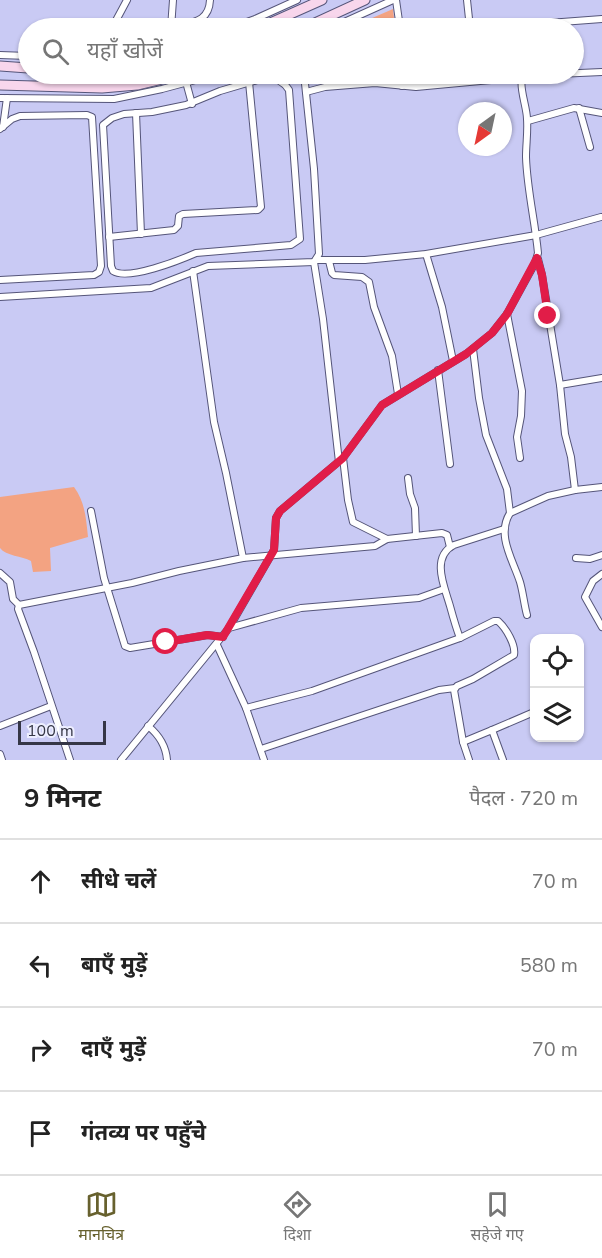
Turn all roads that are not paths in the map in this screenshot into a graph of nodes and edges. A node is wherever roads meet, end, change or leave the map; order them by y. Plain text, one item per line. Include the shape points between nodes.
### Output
1 (127, 0) edge
2 (173, 0) edge
3 (210, 0) edge
4 (297, 0) edge
5 (322, 0) edge
6 (365, 0) edge
7 (395, 0) edge
8 (467, 0) edge
9 (117, 18) edge
10 (172, 18) edge
11 (200, 18) edge
12 (257, 18) edge
13 (282, 18) edge
14 (326, 18) edge
15 (354, 18) edge
16 (398, 18) edge
17 (469, 18) edge
18 (602, 19) edge
19 (584, 21) edge
20 (0, 56) edge
21 (18, 56) edge
22 (0, 66) edge
23 (18, 67) edge
24 (602, 72) edge
25 (584, 73) edge
26 (149, 84) edge
27 (164, 84) edge
28 (186, 84) edge
29 (243, 84) edge
30 (249, 84) edge
31 (285, 84) edge
32 (305, 84) edge
33 (362, 84) edge
34 (384, 84) edge
35 (451, 84) edge
36 (521, 84) edge
37 (0, 85) edge
38 (402, 86) joint
39 (306, 92) junction
40 (3, 98) edge
41 (192, 104) junction
42 (579, 108) junction
43 (136, 113) junction
44 (602, 113) edge
45 (528, 121) junction
46 (1, 128) edge
47 (590, 147) dead end
48 (601, 217) edge
49 (141, 234) junction
50 (536, 235) junction
51 (109, 237) junction
52 (426, 254) junction
53 (537, 258) junction
54 (315, 261) junction
55 (329, 261) junction
56 (193, 271) junction
57 (0, 280) edge
58 (0, 297) edge
59 (507, 314) junction
60 (473, 349) junction
61 (453, 361) junction
62 (438, 370) junction
63 (602, 378) edge
64 (560, 385) junction
65 (398, 394) junction
66 (520, 458) dead end
67 (341, 460) junction
68 (450, 464) dead end
69 (408, 478) dead end
70 (602, 487) edge
71 (575, 490) junction
72 (91, 511) dead end
73 (510, 513) junction
74 (504, 530) junction
75 (416, 536) junction
76 (387, 539) junction
77 (450, 547) junction
78 (271, 555) junction
79 (602, 555) edge
80 (243, 558) junction
81 (576, 558) dead end
82 (0, 573) edge
83 (602, 574) edge
84 (107, 587) junction
85 (444, 589) junction
86 (19, 605) junction
87 (527, 615) dead end
88 (602, 627) edge
89 (229, 628) junction
90 (223, 637) junction
91 (460, 639) junction
92 (218, 645) junction
93 (455, 688) junction
94 (51, 706) junction
95 (246, 708) junction
96 (530, 714) edge
97 (0, 726) edge
98 (148, 726) junction
99 (492, 730) junction
100 (463, 742) junction
101 (261, 749) junction
102 (0, 754) edge
103 (2, 760) edge
104 (70, 760) edge
105 (121, 760) edge
106 (167, 760) edge
107 (264, 760) edge
108 (469, 760) edge
109 (504, 760) edge

1 - 9 street
2 - 10 street
3 - 11 street via 210,10
4 - 12 street
5 - 13 street
6 - 14 street
7 - 15 street
7 - 16 street
8 - 17 street
18 - 19 street
20 - 21 street
22 - 23 street
24 - 25 street
26 - 37 street via 102,88
27 - 40 street via 114,99
28 - 41 street
29 - 41 street
30 - 49 street via 261,207 183,214 174,230
31 - 51 street via 290,90 301,235 298,242 196,253 145,271 121,274 111,266
32 - 39 street
33 - 39 street
34 - 38 street
35 - 38 street
36 - 45 street
39 - 54 street via 319,254
40 - 46 street
41 - 43 street
42 - 44 street
42 - 45 street
42 - 47 street
43 - 49 street
43 - 51 street via 112,118 103,128
45 - 50 street via 526,165
46 - 57 street via 20,116 92,117 101,270 94,275
48 - 50 street
49 - 51 street
50 - 52 street
50 - 53 street
52 - 55 street
52 - 61 street
53 - 59 street
53 - 64 street
54 - 55 street
54 - 56 street via 208,266
54 - 67 street
55 - 65 street via 334,275 362,277 369,282 392,356
56 - 58 street via 151,288
56 - 80 street via 214,422
59 - 60 street
59 - 66 street via 522,391 517,437
60 - 61 street
60 - 73 street via 486,435 507,489
61 - 62 street
62 - 65 street
62 - 68 street
63 - 64 street
64 - 71 street
65 - 67 street via 379,408
67 - 76 street via 353,522
67 - 78 street via 278,514
69 - 75 street
70 - 71 street
71 - 73 street via 548,496
72 - 84 street
73 - 74 street
74 - 77 street
74 - 87 street
75 - 76 street
75 - 77 street via 445,534
76 - 78 street via 375,546
77 - 85 street via 442,559
78 - 80 street
78 - 89 street
79 - 81 street
80 - 84 street
82 - 86 street via 10,582 13,599
83 - 88 street via 593,581 585,597
84 - 86 street
84 - 90 street via 127,648 207,635
85 - 89 street via 419,598 301,608
85 - 91 street
86 - 94 street
89 - 90 street
90 - 92 street
91 - 93 street via 498,621 515,652
91 - 95 street via 312,691
92 - 95 street
92 - 98 street
93 - 100 street
93 - 101 street
94 - 97 street
94 - 104 street
95 - 101 street
96 - 99 street
98 - 105 street
98 - 106 street via 159,736
99 - 100 street
99 - 109 street
100 - 108 street
101 - 107 street
102 - 103 street

